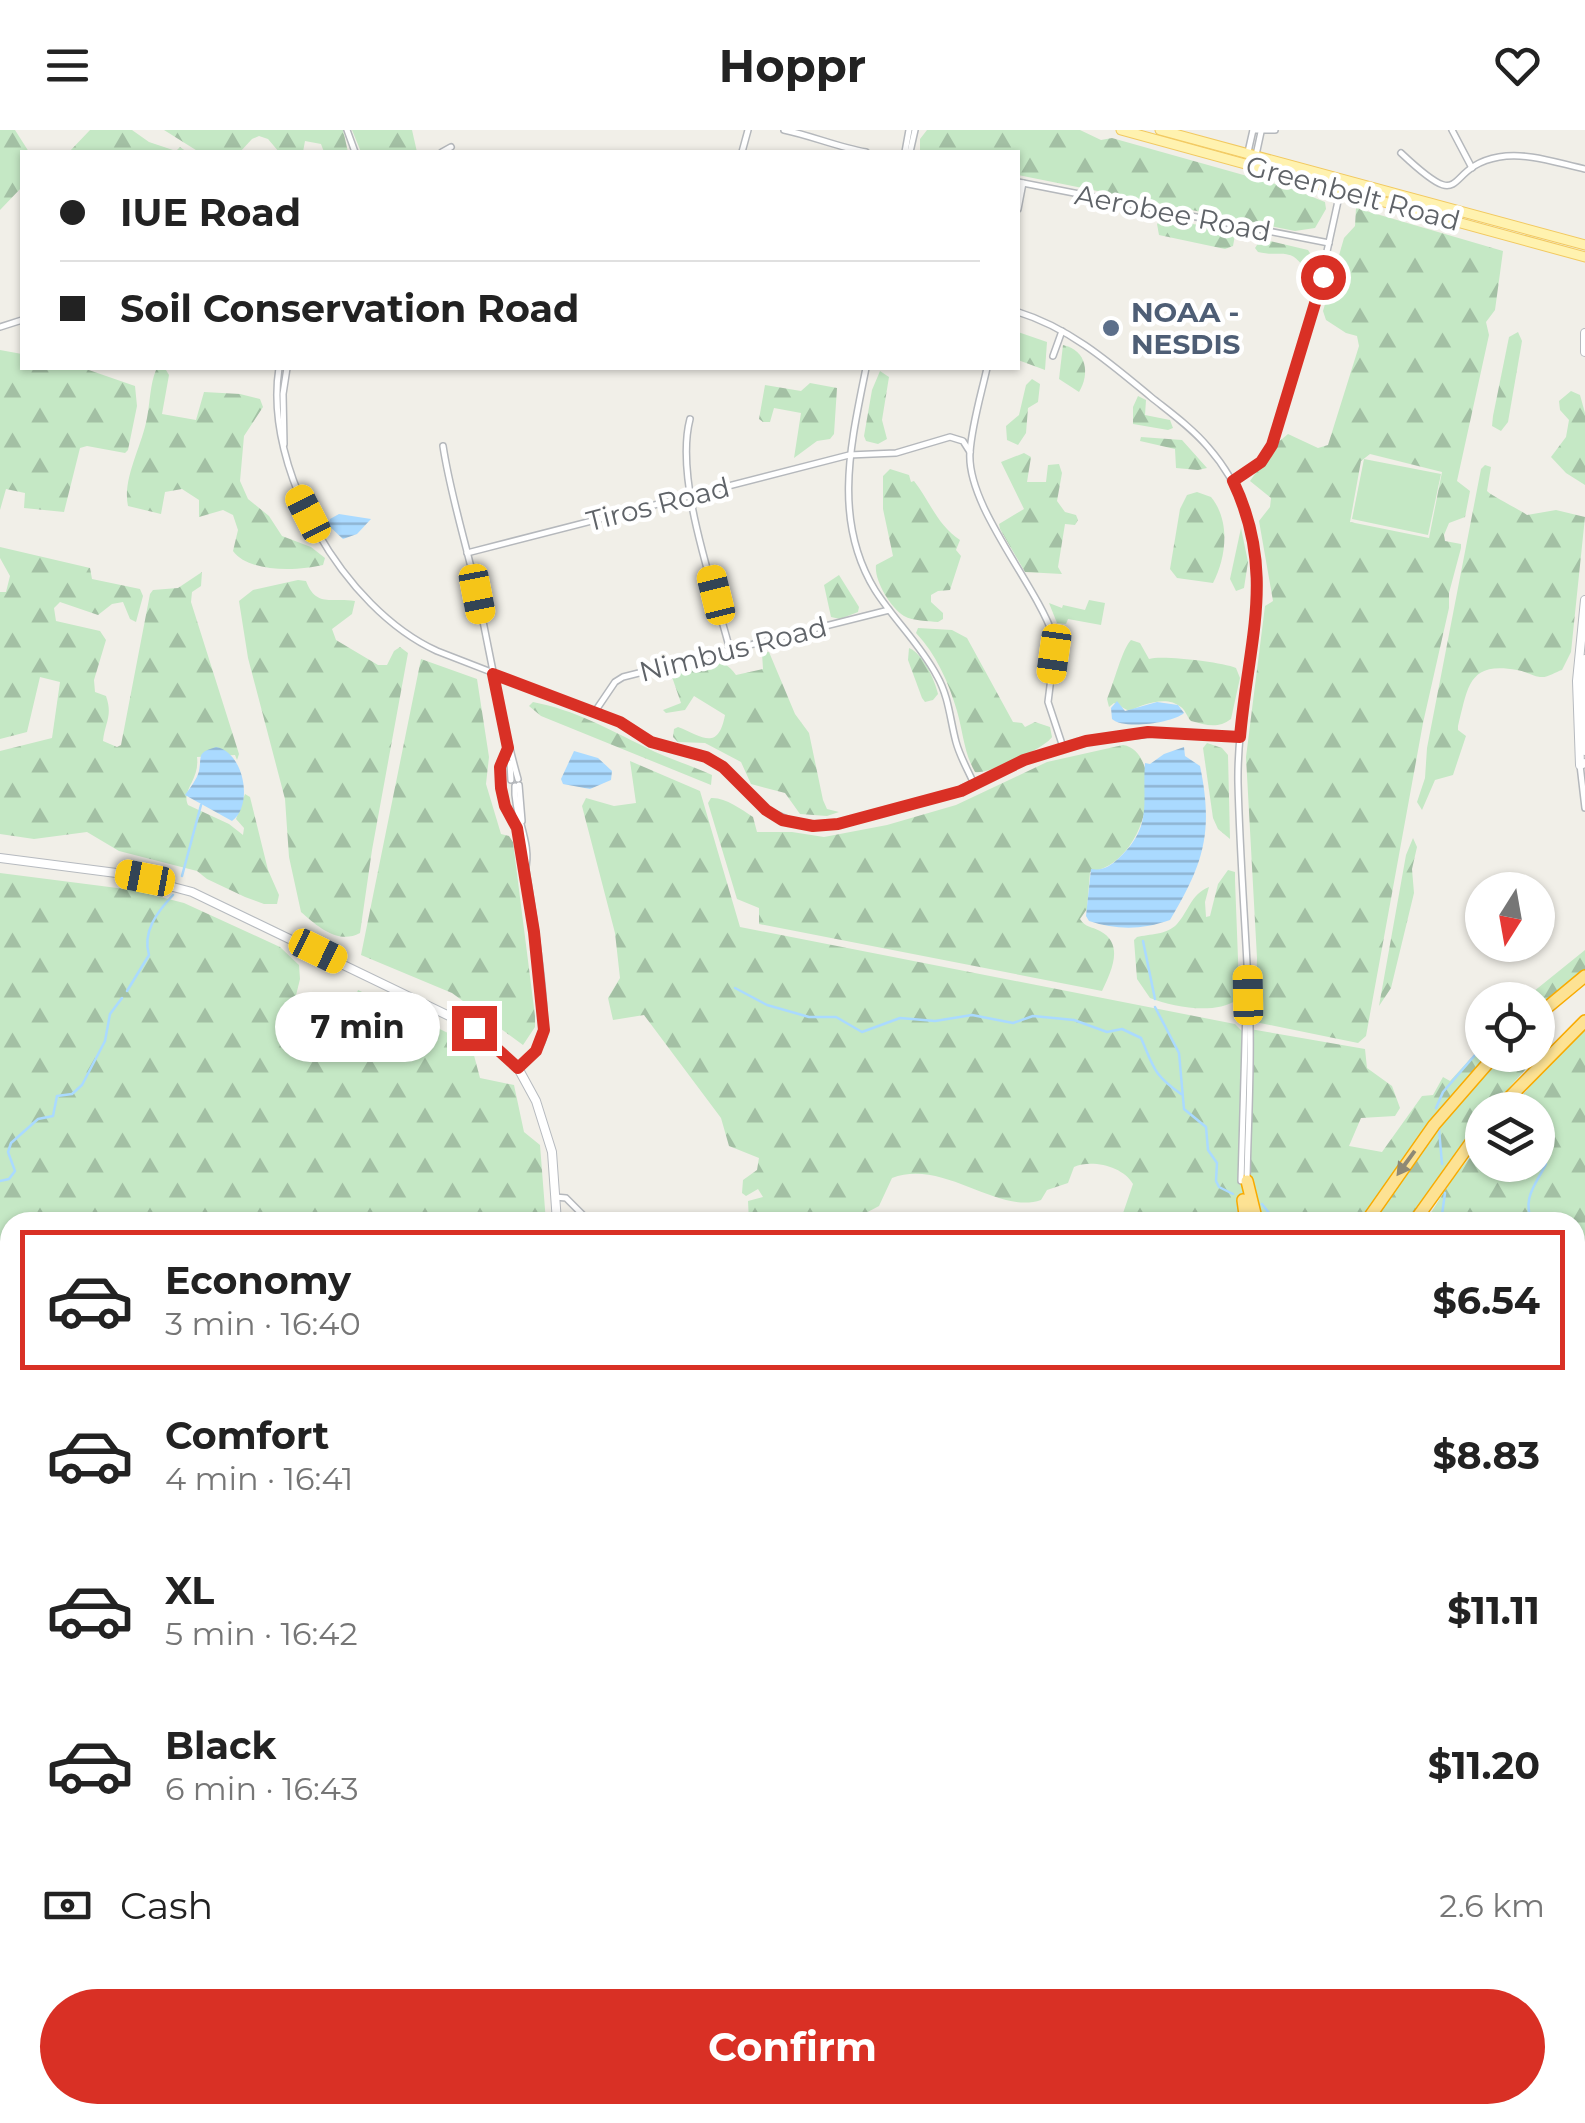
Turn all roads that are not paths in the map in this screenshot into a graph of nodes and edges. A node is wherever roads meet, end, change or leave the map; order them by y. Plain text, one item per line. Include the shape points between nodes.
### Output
1 (784, 130) edge
2 (1121, 130) edge
3 (1160, 130) edge
4 (1274, 130) edge
5 (1452, 130) edge
6 (1256, 131) edge
7 (451, 148) dead end
8 (446, 150) edge
9 (854, 150) edge
10 (1252, 154) junction
11 (1400, 154) dead end
12 (1472, 168) junction
13 (1585, 169) edge
14 (1020, 183) edge
15 (1340, 189) junction
16 (1329, 244) junction
17 (1585, 245) edge
18 (1585, 256) edge
19 (1020, 313) edge
20 (20, 320) edge
21 (0, 327) edge
22 (1062, 331) junction
23 (1585, 333) edge
24 (1585, 352) edge
25 (1053, 356) dead end
26 (279, 370) edge
27 (287, 370) edge
28 (866, 370) edge
29 (987, 370) edge
30 (690, 419) dead end
31 (443, 446) dead end
32 (284, 452) junction
33 (970, 452) junction
34 (849, 455) junction
35 (1233, 481) junction
36 (690, 495) junction
37 (467, 553) junction
38 (1585, 600) edge
39 (889, 610) junction
40 (730, 650) junction
41 (1585, 659) edge
42 (493, 674) junction
43 (594, 712) junction
44 (1240, 737) junction
45 (1062, 747) junction
46 (508, 748) junction
47 (1583, 758) edge
48 (515, 783) junction
49 (974, 784) junction
50 (1585, 808) edge
51 (521, 829) junction
52 (0, 858) edge
53 (524, 874) junction
54 (1585, 976) edge
55 (1555, 1001) edge
56 (1585, 1020) edge
57 (518, 1068) junction
58 (1480, 1072) edge
59 (1514, 1092) edge
60 (1465, 1151) edge
61 (1244, 1181) joint
62 (556, 1197) junction
63 (557, 1212) edge
64 (580, 1212) edge
65 (1248, 1212) edge
66 (1371, 1212) edge
67 (1422, 1212) edge

1 - 9 street
2 - 15 main road, Greenbelt Road
3 - 10 main road, Greenbelt Road
4 - 6 street, Greenbelt Road
5 - 12 street
6 - 10 street
7 - 8 street
10 - 17 main road, Greenbelt Road
11 - 12 street via 1439,185 1456,184
12 - 13 street via 1516,154
14 - 16 street, Aerobee Road
15 - 16 street
15 - 18 main road, Greenbelt Road
16 - 35 street via 1272,445 1261,462
19 - 22 street
20 - 21 street
22 - 25 street
22 - 35 street via 1193,432
23 - 24 main road
26 - 32 street via 276,408
27 - 32 street
28 - 34 street
29 - 33 street
30 - 36 street
31 - 37 street
32 - 42 street via 308,514 371,606 410,638
33 - 34 street, Tiros Road via 964,441 950,437 896,453
33 - 45 street via 991,518 1053,635 1048,702
34 - 36 street, Tiros Road
34 - 39 street via 853,536
35 - 44 street via 1251,527 1258,572
36 - 37 street, Tiros Road
36 - 40 street
37 - 42 street
38 - 47 main road via 1578,680
39 - 40 street, Nimbus Road
39 - 49 street via 941,683
40 - 43 street, Nimbus Road via 618,679
41 - 47 main road
42 - 43 street
42 - 46 street
43 - 49 street via 651,742 714,761 756,803 801,825 838,824
44 - 45 street via 1148,732
44 - 61 street via 1248,995
45 - 49 street
46 - 48 street
46 - 53 street via 501,788 517,828
47 - 50 street
48 - 51 street
48 - 51 street
51 - 53 street via 528,856
52 - 57 main road via 124,874 192,892 458,1019
53 - 57 street via 544,1030 536,1051
54 - 55 highway
56 - 59 highway
57 - 62 main road via 545,1122
58 -> 66 highway
60 - 67 highway
61 - 65 highway
62 - 63 main road
62 - 64 street

